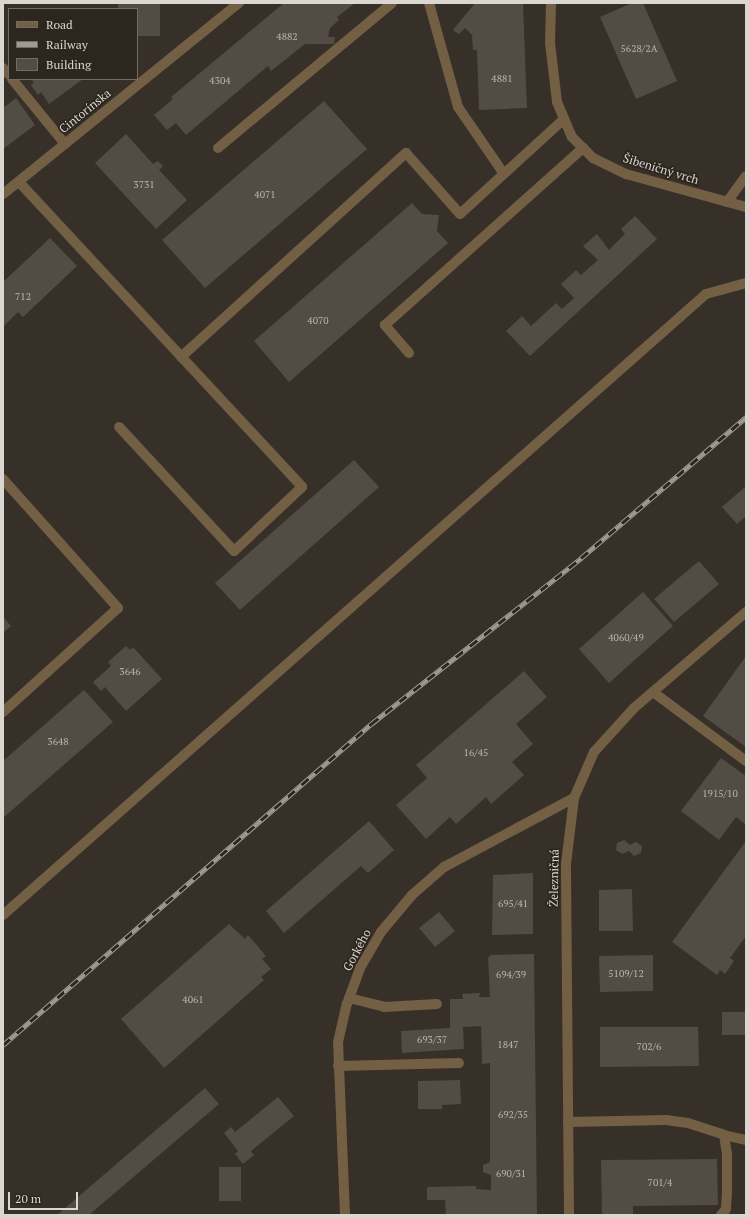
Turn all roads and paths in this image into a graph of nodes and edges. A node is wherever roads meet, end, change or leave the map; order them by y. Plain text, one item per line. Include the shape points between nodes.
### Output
1 (239, 3) edge
2 (392, 3) edge
3 (429, 3) edge
4 (551, 3) edge
5 (13, 80) edge
6 (564, 119) junction
7 (65, 144) junction
8 (218, 148) dead end
9 (583, 148) junction
10 (504, 174) junction
11 (746, 176) edge
12 (19, 182) junction
13 (3, 194) edge
14 (727, 202) junction
15 (746, 207) edge
16 (746, 283) edge
17 (409, 354) dead end
18 (182, 357) junction
19 (119, 427) dead end
20 (3, 479) edge
21 (746, 612) edge
22 (653, 692) junction
23 (3, 712) edge
24 (746, 761) edge
25 (574, 798) junction
26 (3, 915) edge
27 (349, 998) junction
28 (437, 1004) dead end
29 (459, 1063) dead end
30 (338, 1066) junction
31 (568, 1122) junction
32 (724, 1135) junction
33 (746, 1140) edge
34 (345, 1215) edge
35 (569, 1215) edge
36 (721, 1215) edge

1 - 7 street, Cintorínska
2 - 8 street
3 - 10 street via 458,107
4 - 6 street, Šibeničný vrch via 550,43 556,95
5 - 7 street
6 - 9 street, Šibeničný vrch via 572,137
6 - 10 street
7 - 12 street, Cintorínska
9 - 14 street, Šibeničný vrch via 593,158 626,174
9 - 17 street via 384,325
10 - 18 street via 460,214 406,154
11 - 14 street
12 - 13 street, Cintorínska
12 - 18 street
14 - 15 street, Šibeničný vrch
16 - 26 street via 706,294
18 - 19 street via 302,487 234,551
20 - 23 street via 118,608
21 - 22 street, Železničná
22 - 24 street
22 - 25 street, Železničná via 634,708 594,752
25 - 27 street, Gorkého via 450,863 418,890 381,932 360,968
25 - 31 street, Železničná via 566,864
27 - 28 street via 384,1007
27 - 30 street, Gorkého via 338,1042
29 - 30 street
30 - 34 street, Gorkého
31 - 32 street via 666,1120 688,1123
31 - 35 street, Železničná
32 - 33 street
32 - 36 street via 727,1153 727,1193 726,1209

